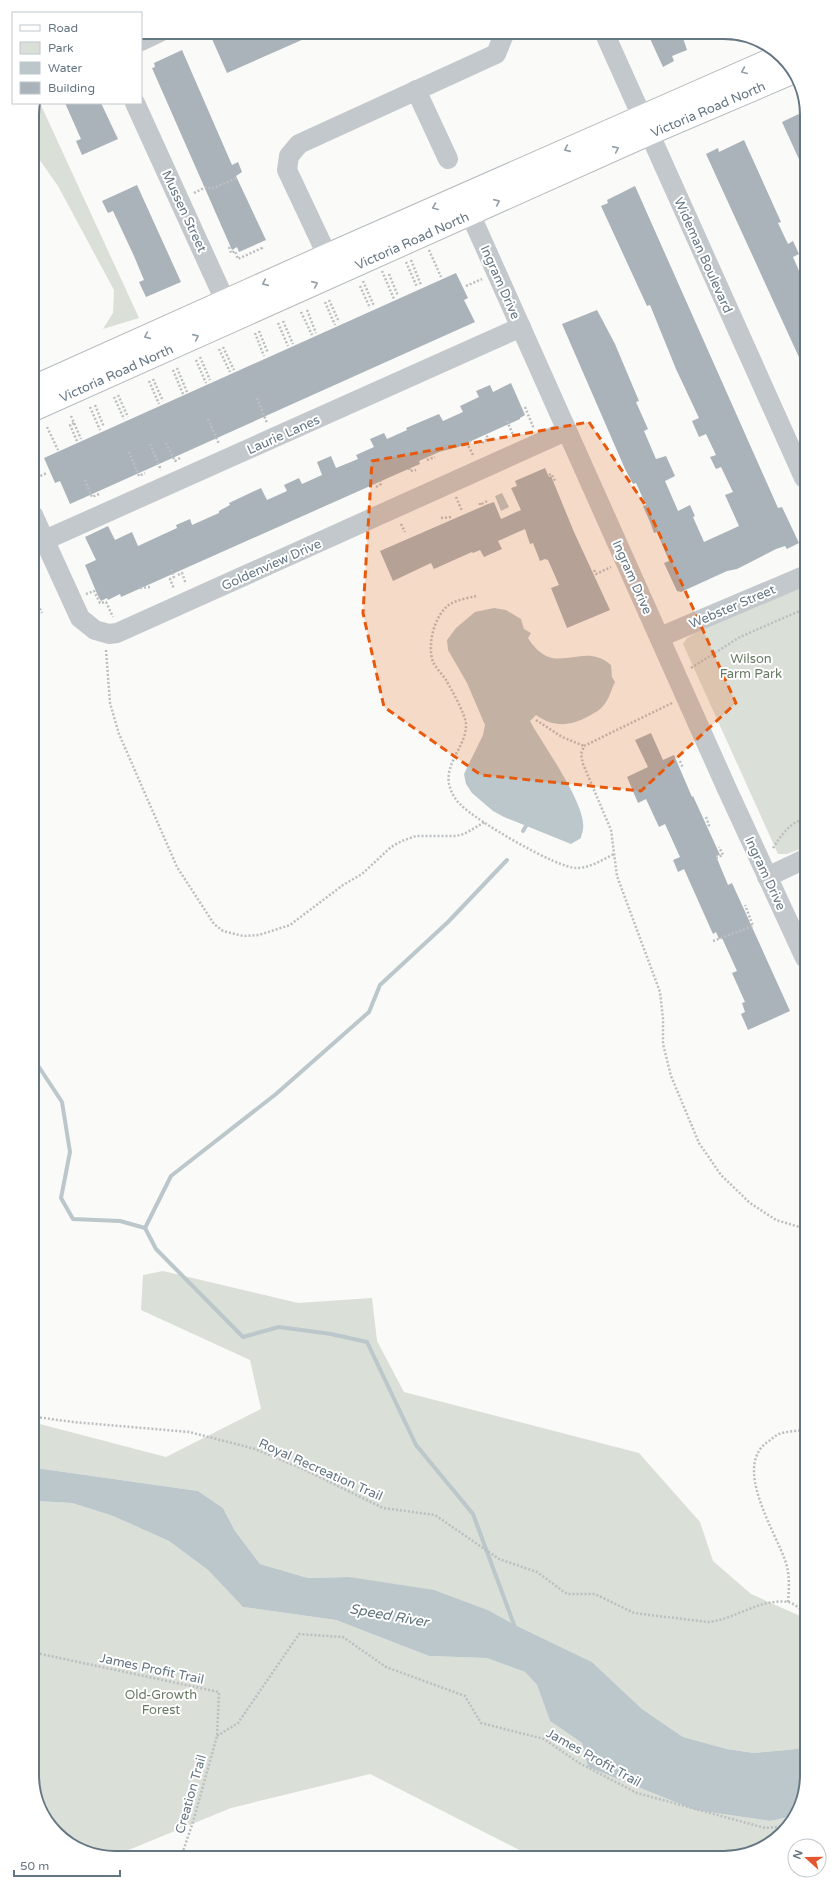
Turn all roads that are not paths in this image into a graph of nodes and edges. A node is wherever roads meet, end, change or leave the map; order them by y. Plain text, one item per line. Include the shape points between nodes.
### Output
1 (502, 39) edge
2 (607, 39) edge
3 (774, 58) edge
4 (788, 74) edge
5 (416, 90) junction
6 (136, 104) edge
7 (645, 125) junction
8 (448, 159) dead end
9 (466, 205) junction
10 (327, 255) junction
11 (230, 310) junction
12 (521, 327) junction
13 (39, 386) edge
14 (39, 407) edge
15 (566, 431) junction
16 (800, 469) edge
17 (39, 528) edge
18 (45, 540) junction
19 (800, 578) edge
20 (660, 637) junction
21 (800, 861) edge
22 (767, 877) junction
23 (800, 947) edge

1 - 5 street via 496,54
2 - 7 street, Wideman Boulevard
3 -> 7 main road, Victoria Road North
4 - 7 main road, Victoria Road North
5 - 8 street
5 - 10 street via 299,144 289,156 287,170
6 - 11 street, Mussen Street
7 - 9 main road, Victoria Road North
7 - 16 street, Wideman Boulevard
9 -> 10 main road, Victoria Road North
11 -> 9 main road, Victoria Road North via 376,257 408,242
9 - 12 street, Ingram Drive
10 -> 11 main road, Victoria Road North
11 -> 13 main road, Victoria Road North
14 -> 11 main road, Victoria Road North
12 - 15 street, Ingram Drive
12 - 18 street, Laurie Lanes
15 - 18 street, Goldenview Drive via 114,633 95,630 80,618
15 - 20 street, Ingram Drive
17 - 18 street
19 - 20 street, Webster Street
20 - 22 street, Ingram Drive
21 - 22 street
22 - 23 street, Ingram Drive

